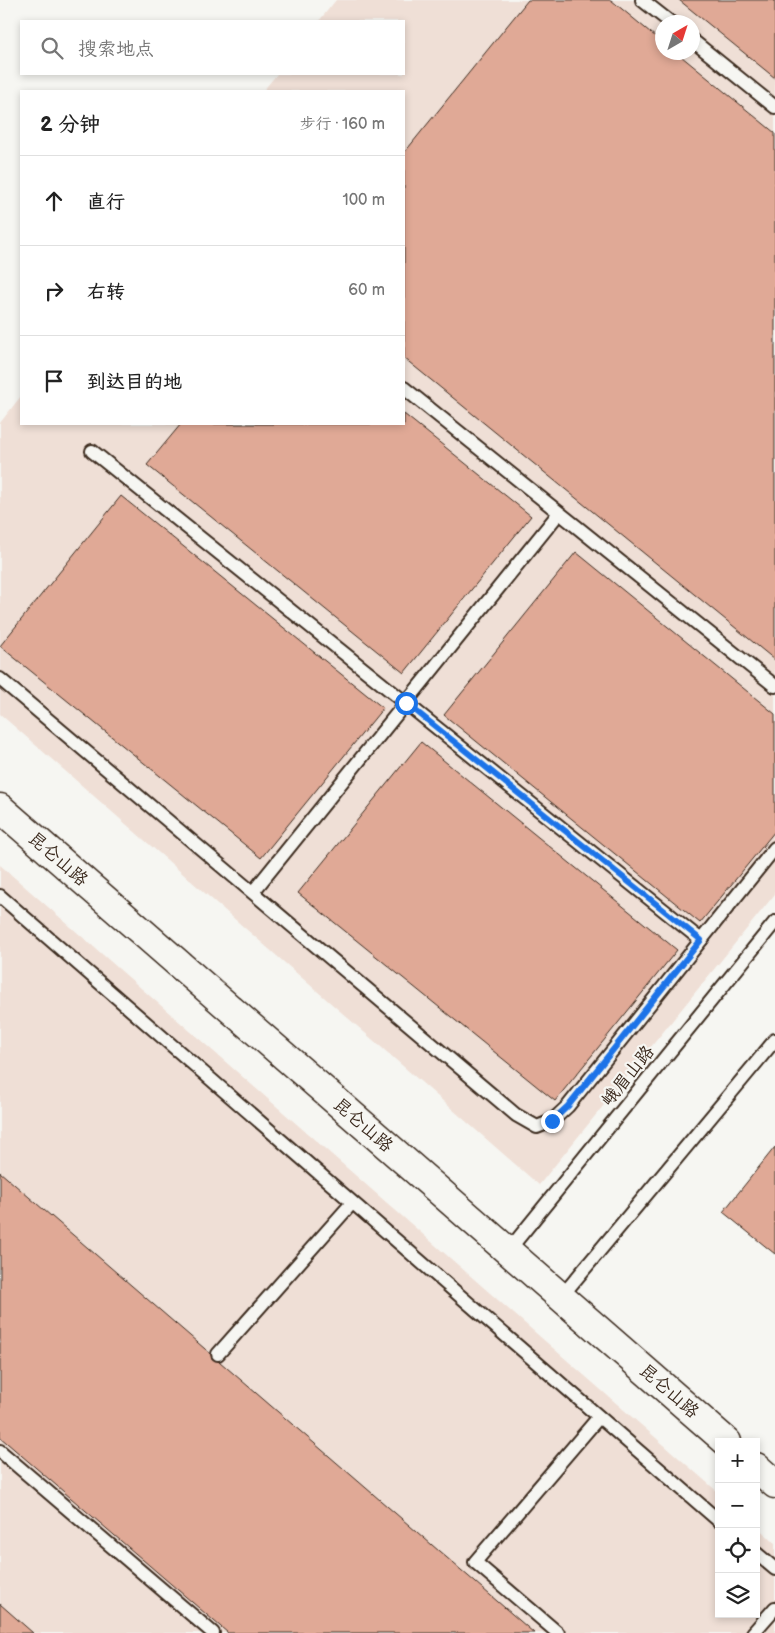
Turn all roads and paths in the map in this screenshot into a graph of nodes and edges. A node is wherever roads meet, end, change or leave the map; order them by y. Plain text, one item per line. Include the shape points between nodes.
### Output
1 (642, 0) edge
2 (661, 15) edge
3 (700, 46) edge
4 (775, 106) edge
5 (405, 389) edge
6 (92, 451) dead end
7 (559, 513) junction
8 (0, 679) edge
9 (775, 686) edge
10 (406, 703) junction
11 (0, 808) edge
12 (775, 848) edge
13 (253, 892) junction
14 (0, 896) edge
15 (775, 922) edge
16 (701, 940) junction
17 (775, 1040) edge
18 (352, 1203) junction
19 (508, 1251) junction
20 (561, 1297) junction
21 (218, 1354) dead end
22 (600, 1417) junction
23 (722, 1438) edge
24 (0, 1451) edge
25 (760, 1471) edge
26 (775, 1484) edge
27 (715, 1517) edge
28 (760, 1557) edge
29 (775, 1570) edge
30 (775, 1608) edge
31 (213, 1633) edge
32 (558, 1633) edge
33 (753, 1633) edge

1 - 2 lane
3 - 4 lane
5 - 7 lane
6 - 10 lane
7 - 9 lane
7 - 10 lane
8 - 13 lane
10 - 13 lane
10 - 16 lane
11 - 19 street, 昆仑山路
12 - 16 lane
13 - 16 lane via 516,1115 537,1127 552,1121 568,1106
14 - 18 lane
15 - 19 lane, 峨眉山路
17 - 20 lane
18 - 21 lane
18 - 22 lane
19 - 20 street, 昆仑山路
20 - 23 street, 昆仑山路
22 - 27 lane
22 - 32 lane via 475,1562
24 - 31 lane
25 - 26 street
28 - 29 lane
30 - 33 lane

